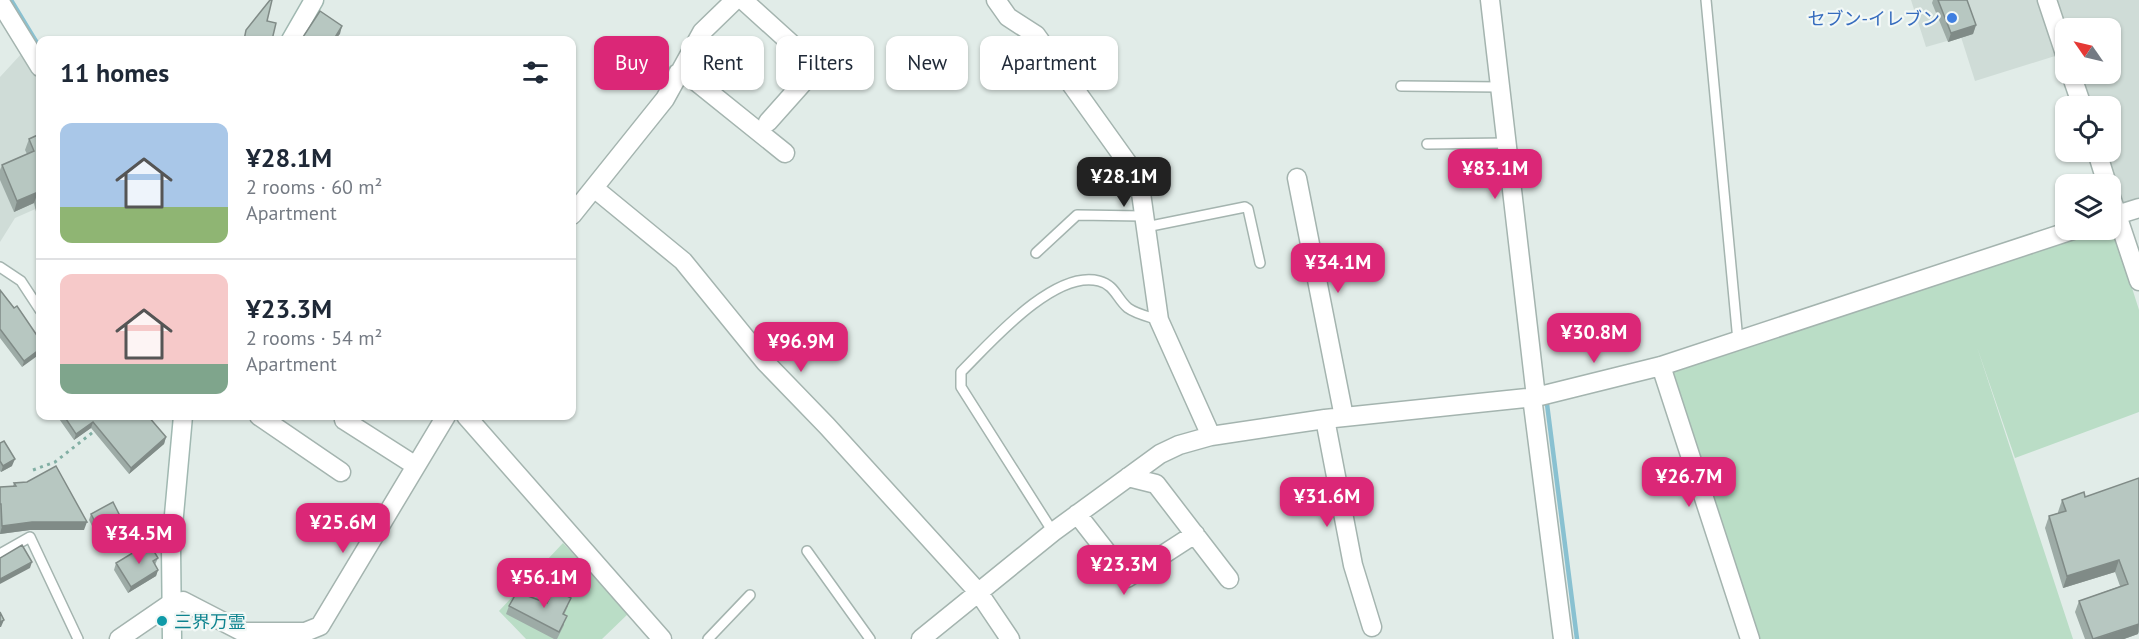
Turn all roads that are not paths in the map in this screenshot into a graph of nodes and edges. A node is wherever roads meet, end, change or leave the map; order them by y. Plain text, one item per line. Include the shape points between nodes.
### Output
1 (314, 0) edge
2 (735, 0) edge
3 (743, 0) edge
4 (996, 0) edge
5 (1490, 0) edge
6 (1706, 0) edge
7 (2047, 0) edge
8 (0, 2) edge
9 (2055, 24) edge
10 (293, 36) edge
11 (36, 60) edge
12 (678, 73) junction
13 (1401, 86) dead end
14 (1500, 87) junction
15 (768, 122) dead end
16 (1507, 143) junction
17 (1427, 144) dead end
18 (784, 153) dead end
19 (1297, 178) dead end
20 (594, 188) junction
21 (2139, 208) edge
22 (576, 210) edge
23 (2121, 214) edge
24 (1144, 222) junction
25 (2121, 234) edge
26 (2055, 236) edge
27 (1036, 253) dead end
28 (1260, 263) dead end
29 (0, 267) edge
30 (2139, 281) edge
31 (36, 304) edge
32 (1159, 320) junction
33 (1738, 341) junction
34 (1661, 366) junction
35 (1534, 397) junction
36 (1344, 417) junction
37 (1325, 419) junction
38 (183, 420) edge
39 (265, 420) edge
40 (344, 420) edge
41 (444, 420) edge
42 (470, 420) edge
43 (1211, 436) junction
44 (416, 466) junction
45 (341, 472) dead end
46 (1128, 477) junction
47 (1077, 514) junction
48 (1053, 532) junction
49 (1195, 534) junction
50 (807, 551) dead end
51 (0, 554) edge
52 (1230, 579) dead end
53 (979, 593) junction
54 (750, 595) dead end
55 (170, 604) junction
56 (1372, 627) dead end
57 (267, 636) edge
58 (78, 639) edge
59 (119, 639) edge
60 (172, 639) edge
61 (662, 639) edge
62 (708, 639) edge
63 (870, 639) edge
64 (921, 639) edge
65 (1010, 639) edge
66 (1563, 639) edge
67 (1750, 639) edge

1 - 10 street
2 - 12 street via 702,32
3 - 15 street via 817,67
4 - 24 street via 1008,17 1036,35 1139,179
5 - 14 street
6 - 33 lane
7 - 9 street
8 - 11 street
12 - 18 street via 693,79
12 - 20 street via 665,99
13 - 14 lane
14 - 16 street
16 - 17 lane
16 - 35 street
19 - 36 street
20 - 22 street
20 - 53 street via 683,261 766,363
21 - 23 street
24 - 27 lane via 1077,215
24 - 28 lane via 1245,207
24 - 32 street
25 - 30 street
26 - 33 street
29 - 31 lane via 21,281
32 - 43 street
32 - 48 lane via 1129,308 1112,287 1097,280 1062,284 1020,314 960,372 961,387
33 - 34 street
34 - 35 street
34 - 67 street
35 - 36 street
35 - 66 street
36 - 37 street
37 - 43 street
37 - 56 street via 1353,565
38 - 55 street via 175,482
39 - 45 street
40 - 44 street
41 - 44 street
42 - 61 street
43 - 46 street via 1160,454
44 - 57 street via 320,626 305,632
46 - 47 street
46 - 49 street via 1156,484
47 - 48 street
47 - 49 street via 1127,578
48 - 53 street
49 - 52 street
50 - 63 lane
51 - 58 lane via 30,537
53 - 64 street
53 - 65 street
54 - 62 lane
55 - 57 street via 183,601 243,632
55 - 59 street
55 - 60 street

